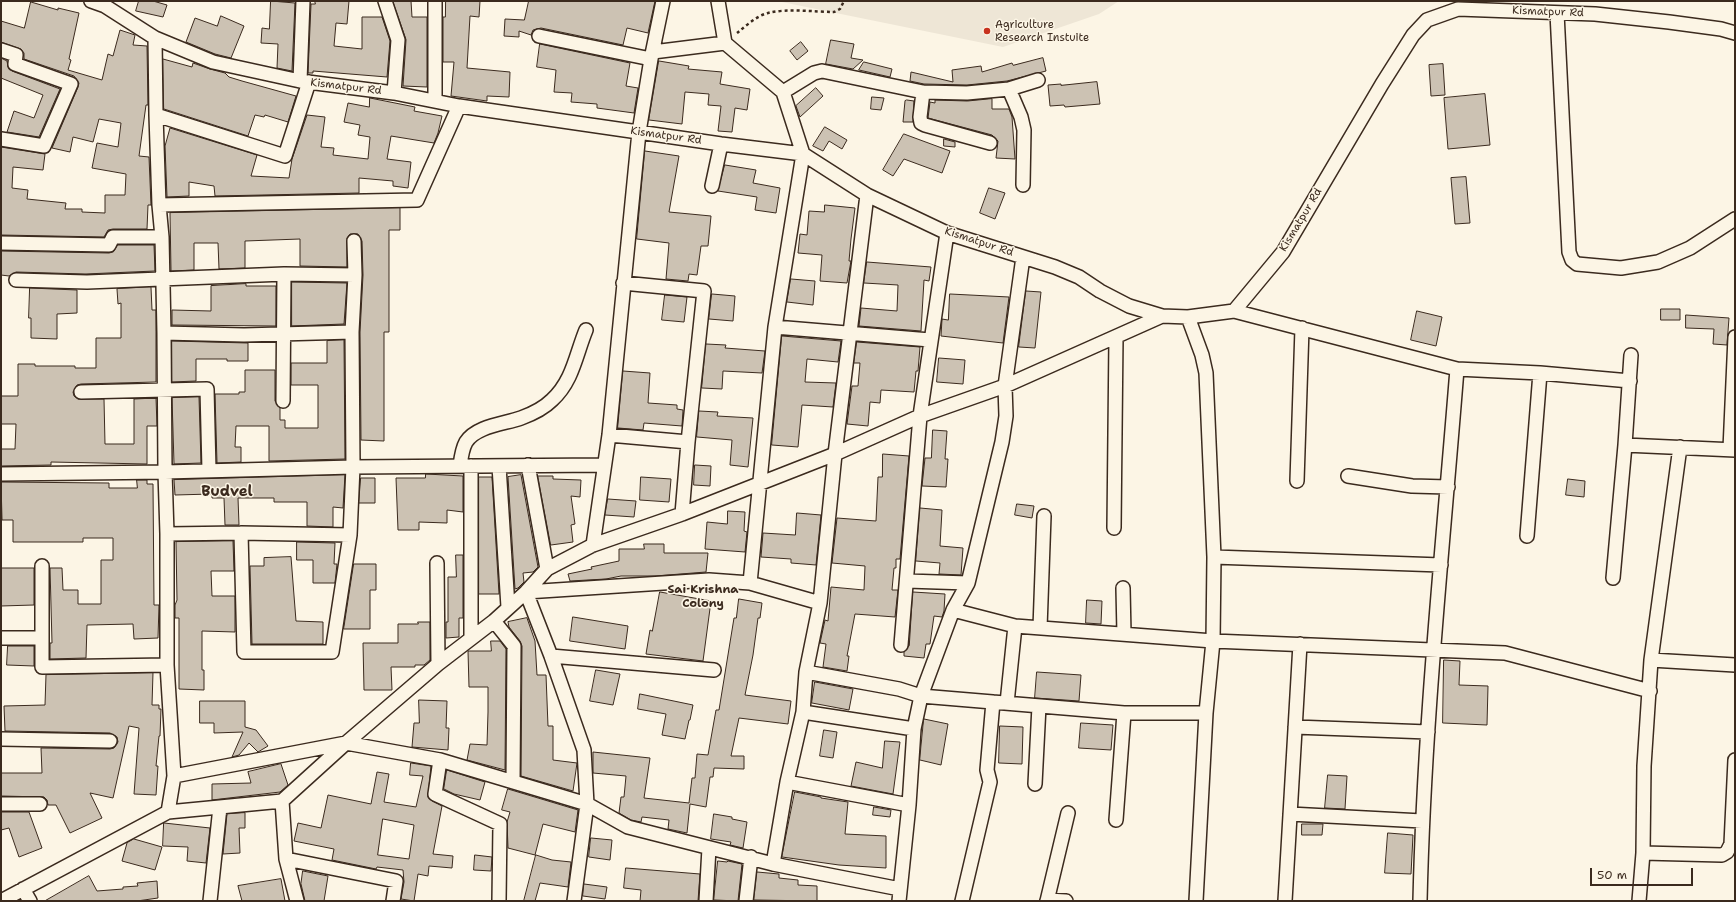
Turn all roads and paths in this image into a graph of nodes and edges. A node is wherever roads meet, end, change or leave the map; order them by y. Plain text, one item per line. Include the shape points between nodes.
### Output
1 (91, 1) edge
2 (303, 1) edge
3 (385, 1) edge
4 (435, 1) edge
5 (663, 1) edge
6 (718, 1) edge
7 (844, 1) edge
8 (1557, 13) junction
9 (1735, 33) edge
10 (539, 36) dead end
11 (155, 38) junction
12 (725, 43) junction
13 (1, 50) edge
14 (652, 56) junction
15 (1038, 80) dead end
16 (304, 82) junction
17 (1009, 89) junction
18 (783, 92) junction
19 (923, 92) junction
20 (394, 93) junction
21 (435, 100) junction
22 (459, 106) junction
23 (156, 115) junction
24 (639, 132) junction
25 (1, 139) edge
26 (990, 143) dead end
27 (721, 144) junction
28 (803, 154) junction
29 (1023, 185) dead end
30 (712, 186) dead end
31 (868, 195) junction
32 (159, 205) junction
33 (1735, 219) edge
34 (947, 233) junction
35 (162, 237) junction
36 (354, 241) dead end
37 (1, 243) edge
38 (1023, 257) junction
39 (284, 274) junction
40 (355, 275) junction
41 (163, 278) junction
42 (16, 280) dead end
43 (623, 283) junction
44 (1234, 311) junction
45 (1162, 316) junction
46 (1188, 317) junction
47 (775, 327) junction
48 (1302, 328) junction
49 (586, 330) dead end
50 (352, 332) junction
51 (164, 333) junction
52 (850, 333) junction
53 (284, 335) junction
54 (1116, 337) junction
55 (1735, 337) edge
56 (930, 340) junction
57 (1631, 355) dead end
58 (1457, 369) junction
59 (1540, 373) junction
60 (1630, 381) junction
61 (1005, 386) junction
62 (165, 390) junction
63 (81, 392) dead end
64 (283, 401) dead end
65 (920, 416) junction
66 (609, 435) junction
67 (688, 442) junction
68 (1625, 445) junction
69 (1680, 447) junction
70 (1732, 450) edge
71 (835, 454) junction
72 (528, 465) junction
73 (604, 465) junction
74 (466, 466) junction
75 (498, 466) junction
76 (352, 467) junction
77 (209, 470) junction
78 (165, 472) junction
79 (1, 474) edge
80 (1348, 476) dead end
81 (1297, 481) dead end
82 (759, 484) junction
83 (1448, 487) junction
84 (682, 514) junction
85 (1044, 516) dead end
86 (1114, 528) dead end
87 (241, 533) junction
88 (167, 534) junction
89 (350, 535) junction
90 (1527, 536) dead end
91 (593, 545) junction
92 (1214, 557) junction
93 (437, 563) dead end
94 (1440, 565) junction
95 (42, 566) dead end
96 (547, 569) junction
97 (1613, 578) dead end
98 (907, 581) junction
99 (750, 583) junction
100 (968, 583) junction
101 (1123, 588) dead end
102 (526, 592) junction
103 (820, 603) junction
104 (508, 607) junction
105 (953, 610) junction
106 (494, 621) junction
107 (1015, 626) junction
108 (1040, 628) junction
109 (1124, 634) junction
110 (1, 638) edge
111 (41, 638) junction
112 (471, 638) junction
113 (1213, 641) junction
114 (1300, 644) junction
115 (901, 645) dead end
116 (1433, 650) junction
117 (551, 656) junction
118 (1651, 660) junction
119 (438, 664) junction
120 (167, 665) junction
121 (1735, 665) edge
122 (714, 670) dead end
123 (806, 672) junction
124 (1650, 691) junction
125 (921, 696) junction
126 (993, 702) junction
127 (1007, 703) junction
128 (1039, 706) junction
129 (802, 712) junction
130 (1124, 713) junction
131 (1206, 713) junction
132 (1295, 727) junction
133 (914, 729) junction
134 (1428, 732) junction
135 (1, 739) edge
136 (110, 741) dead end
137 (346, 743) junction
138 (440, 760) junction
139 (1735, 760) edge
140 (174, 776) junction
141 (513, 782) junction
142 (788, 782) junction
143 (1035, 784) dead end
144 (282, 801) junction
145 (1, 804) edge
146 (40, 804) dead end
147 (587, 804) junction
148 (909, 805) junction
149 (220, 806) junction
150 (168, 812) junction
151 (1068, 813) dead end
152 (1290, 814) junction
153 (1116, 820) dead end
154 (1422, 821) junction
155 (709, 848) junction
156 (1643, 853) junction
157 (750, 857) junction
158 (286, 859) junction
159 (773, 864) junction
160 (23, 889) junction
161 (900, 895) edge
162 (1, 901) edge
163 (30, 901) edge
164 (210, 901) edge
165 (297, 901) edge
166 (393, 901) edge
167 (499, 901) edge
168 (574, 901) edge
169 (706, 901) edge
170 (746, 901) edge
171 (962, 901) edge
172 (1047, 901) edge
173 (1066, 901) edge
174 (1196, 901) edge
175 (1285, 901) edge
176 (1420, 901) edge
177 (1639, 901) edge

1 - 11 street, Kismatpur Rd via 105,6
2 - 16 street
3 - 20 street via 398,40
4 - 21 street
5 - 14 street
6 - 12 street
7 - 12 path via 840,9 834,12 767,13 756,18
8 - 9 street, Kismatpur Rd via 1595,14 1669,22
8 - 33 street via 1569,244 1572,260 1577,264 1622,268 1658,262 1690,248
8 - 44 street, Kismatpur Rd via 1458,9 1427,20 1413,35 1382,84 1283,252
10 - 14 street
11 - 16 street, Kismatpur Rd via 213,62
11 - 23 street
12 - 14 street
12 - 18 street
13 - 25 street via 16,55 15,64 71,84 44,146
14 - 24 street
15 - 17 street
16 - 20 street, Kismatpur Rd
16 - 23 street via 285,156
17 - 19 street via 967,93
17 - 29 street via 1024,130
18 - 19 street via 814,73 822,71
18 - 28 street
19 - 26 street via 921,123
20 - 21 street, Kismatpur Rd
21 - 22 street, Kismatpur Rd
22 - 24 street, Kismatpur Rd
22 - 32 street via 417,200
23 - 32 street
24 - 27 street, Kismatpur Rd
24 - 43 street
27 - 28 street, Kismatpur Rd
27 - 30 street
28 - 31 street, Kismatpur Rd
28 - 47 street
31 - 34 street, Kismatpur Rd
31 - 52 street
32 - 35 street
34 - 38 street, Kismatpur Rd
34 - 56 street
35 - 37 street via 113,237 109,245
35 - 41 street
36 - 40 street
38 - 45 street, Kismatpur Rd via 1080,277 1129,306
38 - 61 street
39 - 40 street
39 - 41 street
39 - 53 street
40 - 50 street
41 - 42 street via 87,282
41 - 51 street
43 - 66 street
43 - 67 street via 704,291
44 - 46 street, Kismatpur Rd
44 - 48 street
45 - 46 street, Kismatpur Rd
45 - 54 street
46 - 92 street via 1206,373
47 - 52 street
47 - 82 street
48 - 58 street
48 - 81 street
49 - 74 street via 577,352 574,369 554,399 546,406 521,418 491,426 466,441 462,451
50 - 53 street
50 - 76 street
51 - 53 street
51 - 62 street
52 - 56 street
52 - 71 street
53 - 64 street
54 - 61 street
54 - 86 street
55 - 70 street
56 - 65 street
57 - 60 street
58 - 59 street
58 - 83 street
59 - 60 street
59 - 90 street
60 - 68 street
61 - 65 street
61 - 100 street via 1006,416 1002,442
62 - 63 street
62 - 77 street via 207,389
62 - 78 street
65 - 71 street
65 - 98 street
66 - 67 street
66 - 73 street
67 - 84 street
68 - 69 street
68 - 97 street
69 - 70 street
69 - 118 street
71 - 82 street
71 - 103 street
72 - 73 street
72 - 75 street
72 - 96 street
73 - 91 street
74 - 75 street
74 - 76 street
74 - 112 street
75 - 104 street
76 - 77 street
76 - 89 street
77 - 78 street
78 - 79 street
78 - 88 street
80 - 83 street via 1412,486
82 - 84 street
82 - 99 street
83 - 94 street
84 - 91 street
85 - 108 street
87 - 88 street
87 - 89 street
87 - 89 street via 244,652 332,652
88 - 120 street
91 - 96 street
92 - 94 street
92 - 113 street
93 - 119 street
94 - 116 street
95 - 111 street
96 - 102 street
98 - 100 street
98 - 115 street
99 - 102 street via 709,580
99 - 103 street
100 - 105 street
101 - 109 street
102 - 104 street
102 - 117 street
103 - 123 street
104 - 106 street
105 - 107 street
105 - 125 street
106 - 112 street
106 - 141 street via 514,646
107 - 108 street
107 - 127 street
108 - 109 street
109 - 113 street
110 - 111 street
111 - 120 street via 42,667
112 - 119 street
113 - 114 street
113 - 131 street
114 - 116 street
114 - 132 street
116 - 124 street via 1505,653
116 - 134 street
117 - 122 street
117 - 147 street via 584,750
118 - 121 street
118 - 124 street
119 - 137 street
120 - 140 street
123 - 125 street via 899,689
123 - 129 street
124 - 156 street via 1644,766
125 - 126 street
125 - 133 street
126 - 127 street
126 - 171 street via 987,770 990,782
127 - 128 street
128 - 130 street
128 - 143 street
129 - 133 street
129 - 142 street
130 - 131 street
130 - 153 street
131 - 174 street
132 - 134 street
132 - 152 street
133 - 148 street
134 - 154 street
135 - 136 street
137 - 138 street
137 - 140 street
137 - 144 street
138 - 141 street
138 - 167 street via 435,794 500,824
139 - 156 street via 1730,844 1727,852
140 - 150 street
141 - 147 street
142 - 148 street
142 - 159 street
144 - 149 street
144 - 158 street
145 - 146 street
147 - 155 street via 628,827
147 - 168 street
148 - 161 street
149 - 150 street
149 - 164 street
150 - 160 street
151 - 172 street
152 - 154 street
152 - 175 street
154 - 176 street
155 - 157 street
155 - 169 street
156 - 177 street
157 - 159 street
157 - 170 street
158 - 165 street
158 - 166 street via 396,881
159 - 161 street
160 - 162 street
160 - 163 street
172 - 173 street

